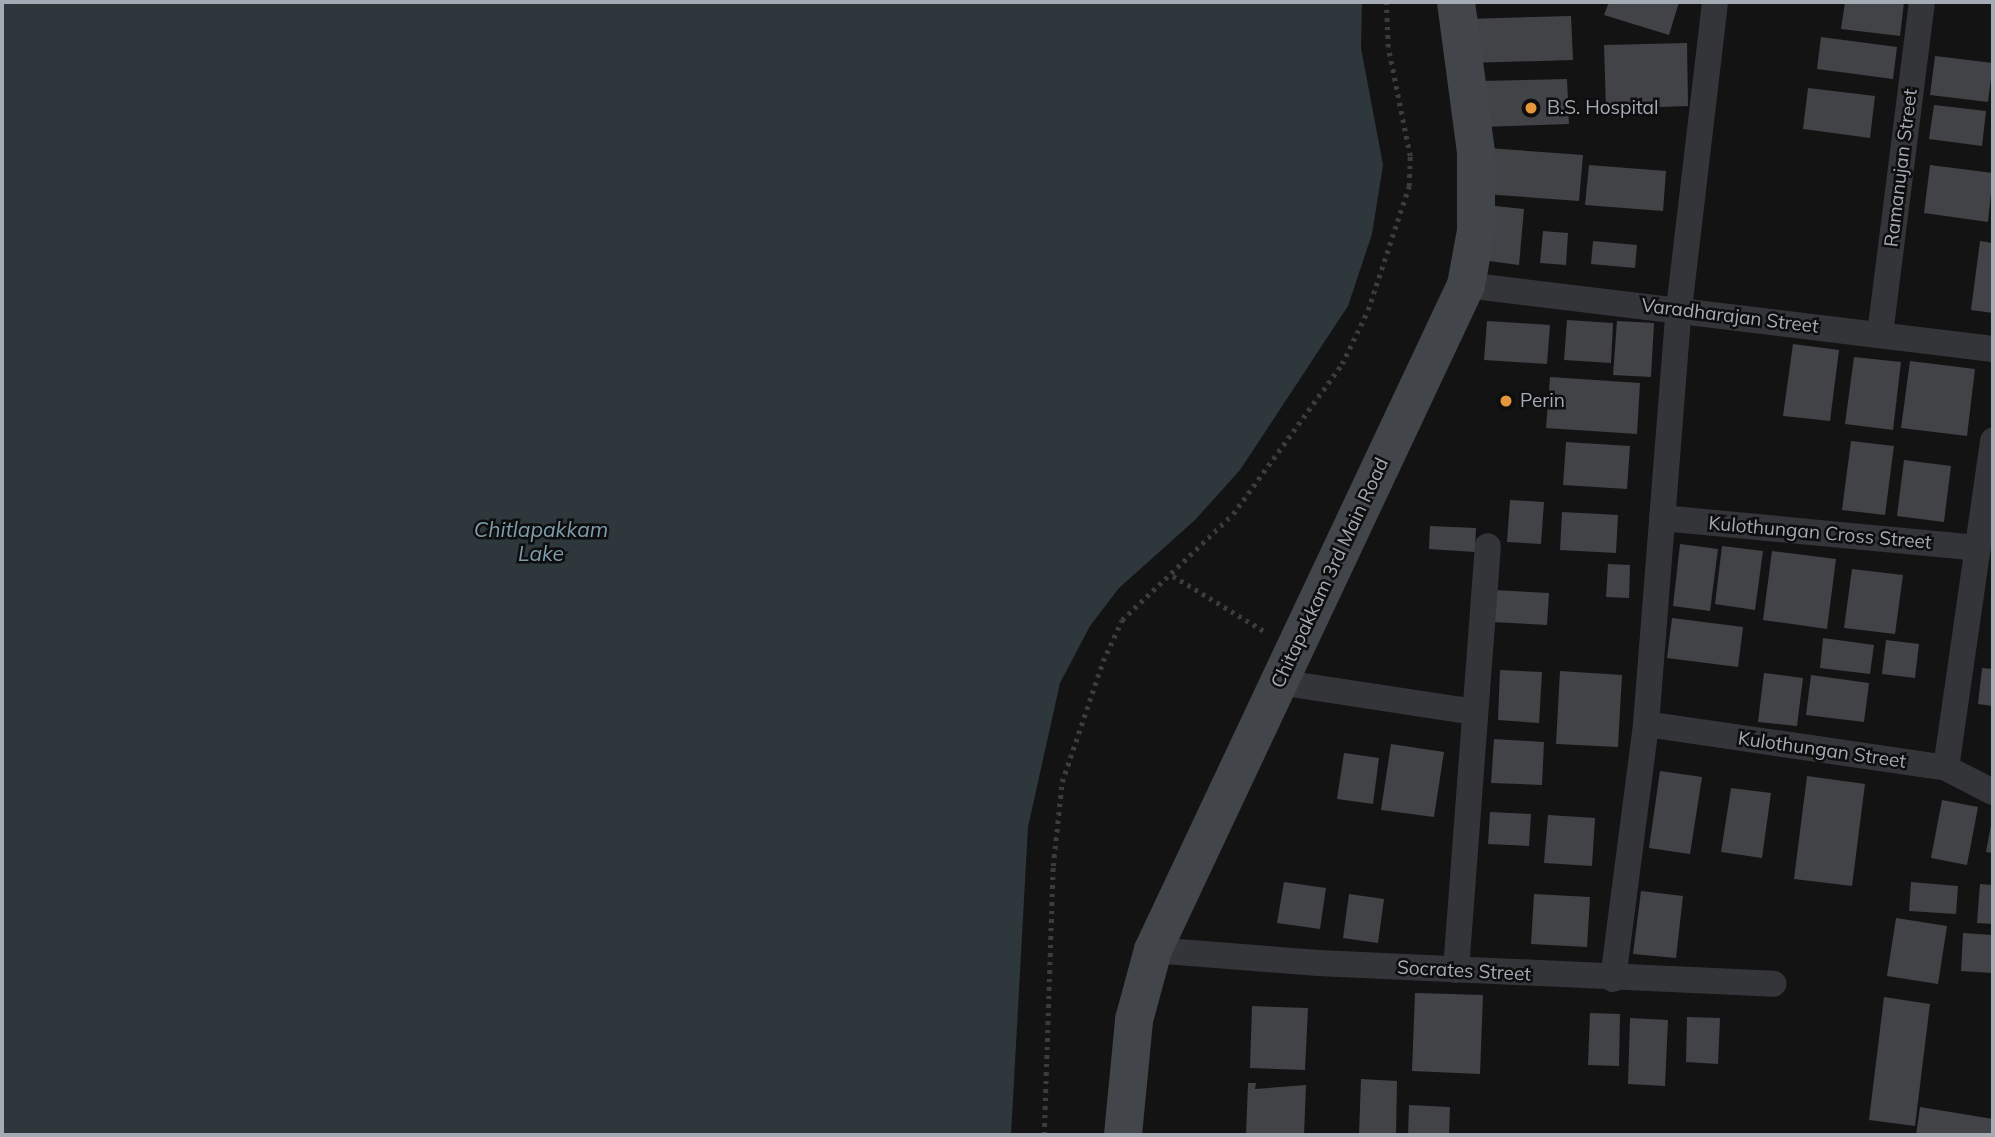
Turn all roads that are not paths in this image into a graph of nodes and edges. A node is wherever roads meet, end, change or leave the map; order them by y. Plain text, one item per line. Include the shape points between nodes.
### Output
1 (1456, 2) edge
2 (1715, 2) edge
3 (1922, 2) edge
4 (1466, 285) junction
5 (1679, 309) junction
6 (1880, 334) junction
7 (1993, 349) edge
8 (1993, 440) edge
9 (1662, 518) junction
10 (1488, 546) dead end
11 (1978, 548) junction
12 (1286, 665) junction
13 (1474, 712) junction
14 (1646, 724) junction
15 (1946, 768) junction
16 (1993, 792) edge
17 (1153, 950) junction
18 (1457, 970) junction
19 (1613, 979) junction
20 (1774, 984) dead end
21 (1123, 1135) edge

1 - 4 street, Chitapakkam 3rd Main Road via 1476,152 1476,231
2 - 5 street
3 - 6 street, Ramanujan Street
4 - 5 street, Varadharajan Street
4 - 12 street, Chitapakkam 3rd Main Road
5 - 6 street, Varadharajan Street
5 - 9 street
6 - 7 street, Varadharajan Street
8 - 11 street
9 - 11 street, Kulothungan Cross Street
9 - 14 street
10 - 13 street
11 - 15 street
12 - 13 street
12 - 17 street, Chitapakkam 3rd Main Road
13 - 18 street
14 - 15 street, Kulothungan Street
14 - 19 street
15 - 16 street, Kulothungan Street
17 - 18 street, Socrates Street
17 - 21 street, Chitapakkam 3rd Main Road via 1134,1020
18 - 19 street, Socrates Street
19 - 20 street, Socrates Street

